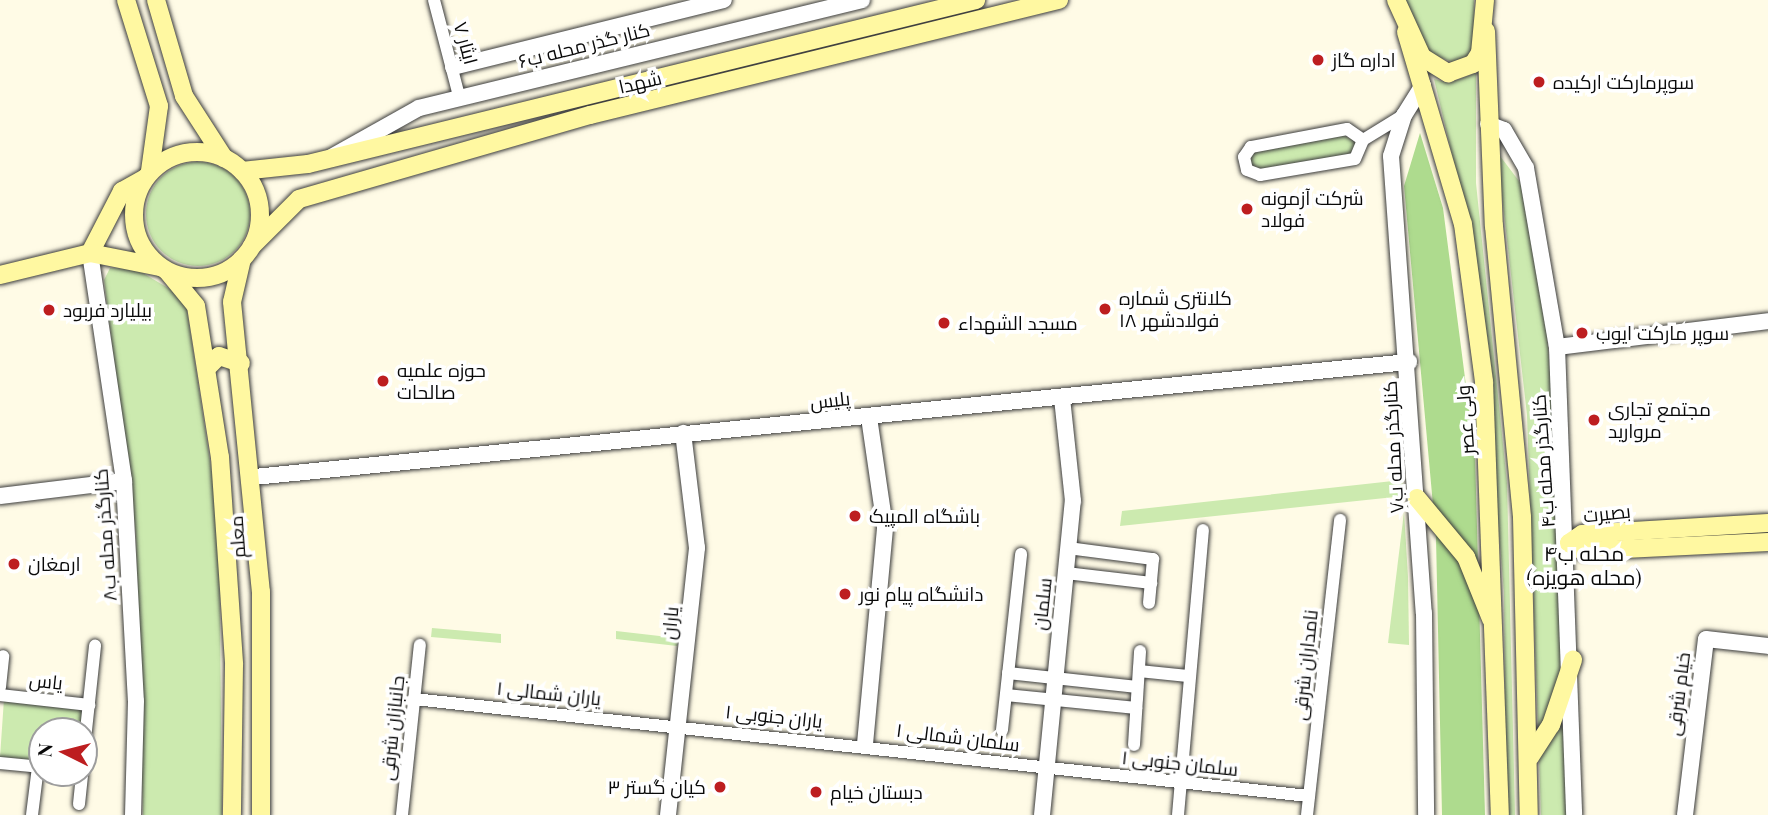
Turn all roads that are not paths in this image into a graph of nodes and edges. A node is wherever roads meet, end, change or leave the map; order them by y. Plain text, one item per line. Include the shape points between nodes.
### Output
1 (126, 0) edge
2 (156, 0) edge
3 (434, 0) edge
4 (724, 0) edge
5 (862, 0) edge
6 (976, 0) edge
7 (1059, 0) edge
8 (1396, 0) edge
9 (1485, 0) edge
10 (1486, 31) junction
11 (1406, 32) junction
12 (747, 56) junction
13 (453, 67) junction
14 (752, 76) junction
15 (1423, 85) junction
16 (184, 96) junction
17 (460, 96) junction
18 (159, 106) junction
19 (1404, 115) junction
20 (1488, 124) junction
21 (1377, 133) junction
22 (1363, 139) junction
23 (1391, 156) junction
24 (224, 158) junction
25 (327, 160) junction
26 (308, 164) junction
27 (242, 171) junction
28 (147, 175) junction
29 (315, 194) junction
30 (90, 253) junction
31 (247, 253) junction
32 (164, 269) junction
33 (0, 275) edge
34 (1768, 321) edge
35 (1557, 347) junction
36 (1409, 362) junction
37 (241, 363) junction
38 (207, 368) junction
39 (1062, 398) junction
40 (870, 417) junction
41 (683, 433) junction
42 (254, 477) junction
43 (124, 481) junction
44 (0, 496) edge
45 (1417, 498) junction
46 (1340, 520) dead end
47 (1768, 523) edge
48 (1203, 530) dead end
49 (1768, 542) edge
50 (1569, 543) junction
51 (1068, 548) junction
52 (1021, 554) dead end
53 (1066, 573) junction
54 (1151, 583) junction
55 (1149, 603) dead end
56 (1497, 633) junction
57 (420, 645) dead end
58 (95, 646) dead end
59 (1768, 646) edge
60 (1140, 651) dead end
61 (3, 656) dead end
62 (1573, 660) junction
63 (1139, 671) junction
64 (1008, 673) junction
65 (1188, 676) junction
66 (1055, 679) junction
67 (0, 687) edge
68 (1137, 687) junction
69 (0, 695) edge
70 (1006, 695) junction
71 (414, 699) junction
72 (1054, 699) junction
73 (89, 705) junction
74 (1136, 708) junction
75 (88, 717) edge
76 (679, 726) junction
77 (1002, 730) dead end
78 (865, 744) junction
79 (1134, 745) dead end
80 (1530, 757) junction
81 (0, 763) edge
82 (28, 766) edge
83 (1047, 768) junction
84 (1181, 782) junction
85 (37, 787) edge
86 (81, 787) edge
87 (1309, 796) junction
88 (79, 804) dead end
89 (32, 815) edge
90 (133, 815) edge
91 (232, 815) edge
92 (261, 815) edge
93 (402, 815) edge
94 (668, 815) edge
95 (1042, 815) edge
96 (1178, 815) edge
97 (1307, 815) edge
98 (1426, 815) edge
99 (1500, 815) edge
100 (1529, 815) edge
101 (1574, 815) edge
102 (1685, 815) edge

1 - 18 main road
2 - 16 main road
3 - 13 street, ایثار ۷
4 - 13 street
5 - 17 street, کنار گذر محله ب۶
6 - 12 main road, شهدا
7 - 14 main road, شهدا
8 - 11 main road, ولی عصر
9 - 10 main road
10 - 11 main road via 1473,64 1448,73 1422,57
10 - 20 main road
11 - 15 main road, ولی عصر
12 - 14 main road
12 - 25 main road, شهدا
13 - 17 street, ایثار ۷
14 - 29 main road, شهدا
15 - 19 street, کنارگذر محله ب۷
15 - 56 main road, ولی عصر via 1466,250 1484,382
16 - 18 main road
16 - 24 main road
17 - 25 street, کنار گذر محله ب۶ via 419,108
18 - 28 main road
19 - 21 street
19 - 23 street, کنارگذر محله ب۷
20 - 35 street, کنارگذر محله ب۴ via 1504,130 1526,168
20 - 80 main road via 1522,517
21 - 22 street
21 - 23 street
22 - 22 street via 1347,129 1251,147 1244,157 1247,170 1260,175 1355,159
23 - 36 street, کنارگذر محله ب۷
24 - 27 main road
24 - 28 main road via 177,154
25 - 26 main road, شهدا
26 - 27 main road, شهدا
26 - 29 main road
27 - 31 main road via 260,215
28 - 30 main road via 122,191
28 - 32 main road via 135,226 146,253
29 - 31 main road, شهدا via 284,208
30 - 32 main road
30 - 33 main road
30 - 43 street, کنارگذر محله ب۸
31 - 32 main road via 207,277
31 - 37 main road, معلم via 232,302
32 - 38 main road, معلم via 196,306
34 - 35 street
35 - 50 street, کنارگذر محله ب۴
36 - 39 street, پلیس
36 - 45 street, کنارگذر محله ب۷
37 - 38 main road via 219,356
37 - 42 main road, معلم
38 - 91 main road, معلم via 231,587
39 - 40 street, پلیس
39 - 51 street, سلمان via 1073,501
40 - 41 street, پلیس
40 - 78 street via 885,527
41 - 42 street, پلیس
41 - 76 street, یاران via 697,548
42 - 92 main road, معلم
43 - 44 street
43 - 90 street, کنارگذر محله ب۸ via 136,701
45 - 56 main road via 1466,557
45 - 98 street, کنارگذر محله ب۷
46 - 87 street, نامداران شرقی
47 - 50 main road, بصیرت via 1581,534
48 - 65 street
49 - 50 main road, بصیرت via 1583,551
50 - 62 street, کنارگذر محله ب۴
51 - 53 street, سلمان
51 - 54 street via 1153,559
52 - 64 street
53 - 54 street
53 - 66 street, سلمان
54 - 55 street
56 - 99 main road, ولی عصر
57 - 71 street, جانبازان شرقی
58 - 73 street
59 - 102 street, خیام شرقی via 1706,639
60 - 63 street
61 - 67 street
62 - 80 main road via 1551,725
62 - 101 street, کنارگذر محله ب۴
63 - 65 street
63 - 68 street
64 - 66 street
64 - 70 street
65 - 84 street
66 - 68 street
66 - 72 street, سلمان
68 - 74 street
69 - 73 street, یاس
70 - 72 street
70 - 77 street
71 - 76 street, یاران شمالی ۱
71 - 93 street, جانبازان شرقی
72 - 74 street
72 - 83 street, سلمان
73 - 75 street
74 - 79 street
76 - 78 street, یاران جنوبی ۱
76 - 94 street, یاران
78 - 83 street, سلمان شمالی ۱
80 - 100 main road
81 - 82 street
83 - 84 street, سلمان جنوبی ۱
83 - 95 street, سلمان
84 - 87 street, سلمان جنوبی ۱
84 - 96 street
85 - 89 street
86 - 88 street
87 - 97 street, نامداران شرقی

